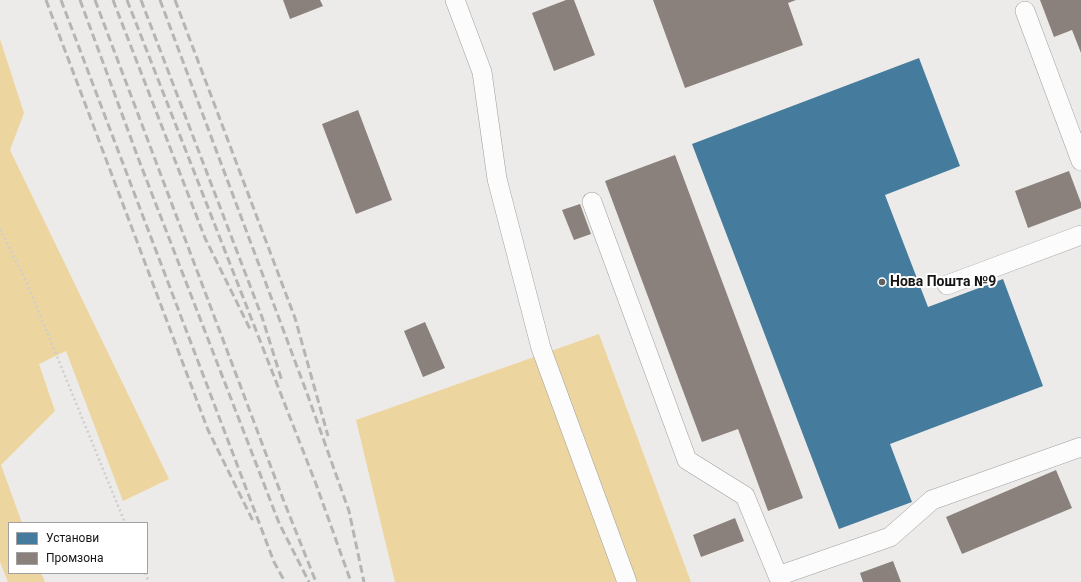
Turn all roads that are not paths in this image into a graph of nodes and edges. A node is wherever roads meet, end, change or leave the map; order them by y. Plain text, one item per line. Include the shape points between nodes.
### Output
1 (455, 0) edge
2 (1025, 11) dead end
3 (1081, 161) edge
4 (592, 202) dead end
5 (1081, 235) edge
6 (948, 285) dead end
7 (1081, 447) edge
8 (627, 582) edge

1 - 8 street via 482,72 497,180 541,348
2 - 3 street
4 - 7 street via 687,460 745,496 778,576 890,537 932,500
5 - 6 street

